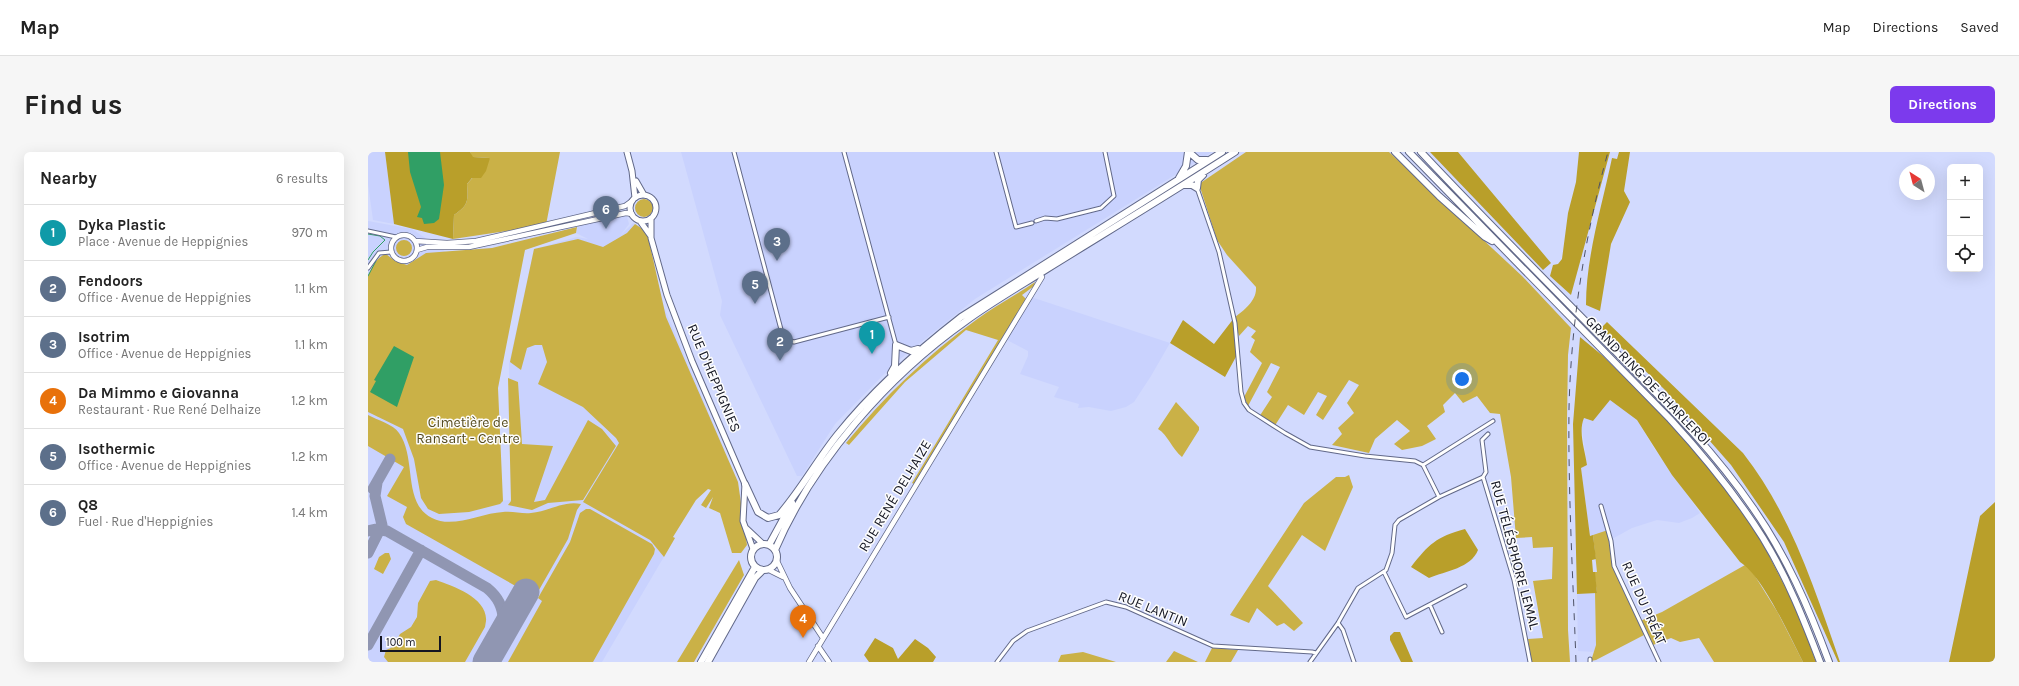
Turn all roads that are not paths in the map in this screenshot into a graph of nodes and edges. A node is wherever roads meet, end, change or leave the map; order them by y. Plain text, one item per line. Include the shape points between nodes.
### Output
1 (627, 152) edge
2 (734, 152) edge
3 (844, 152) edge
4 (996, 152) edge
5 (1105, 152) edge
6 (1188, 152) edge
7 (1222, 152) edge
8 (1235, 152) edge
9 (1395, 152) edge
10 (1409, 152) edge
11 (1421, 152) edge
12 (1209, 160) junction
13 (1212, 167) junction
14 (632, 171) junction
15 (1178, 179) junction
16 (1182, 185) junction
17 (1197, 188) junction
18 (644, 195) junction
19 (634, 199) junction
20 (632, 214) junction
21 (651, 218) junction
22 (640, 220) junction
23 (1036, 221) dead end
24 (1032, 223) dead end
25 (368, 231) edge
26 (396, 238) junction
27 (651, 238) junction
28 (415, 241) junction
29 (1497, 243) junction
30 (416, 250) junction
31 (392, 252) junction
32 (368, 268) edge
33 (1048, 268) junction
34 (1042, 278) joint
35 (889, 317) junction
36 (896, 345) junction
37 (922, 348) junction
38 (888, 378) junction
39 (1494, 421) dead end
40 (1488, 434) dead end
41 (1423, 465) junction
42 (1483, 477) junction
43 (745, 484) junction
44 (800, 487) junction
45 (1439, 497) junction
46 (1601, 506) dead end
47 (745, 526) junction
48 (766, 545) junction
49 (753, 549) junction
50 (775, 550) junction
51 (777, 561) junction
52 (755, 567) junction
53 (769, 570) junction
54 (762, 571) junction
55 (1384, 572) junction
56 (785, 578) junction
57 (1465, 586) dead end
58 (1430, 605) junction
59 (1338, 622) junction
60 (1442, 632) dead end
61 (823, 638) junction
62 (818, 646) junction
63 (1316, 654) junction
64 (701, 662) edge
65 (708, 662) edge
66 (809, 662) edge
67 (829, 662) edge
68 (998, 662) edge
69 (1310, 662) edge
70 (1354, 662) edge
71 (1530, 662) edge
72 (1659, 662) edge
73 (1820, 662) edge
74 (1829, 662) edge

1 - 14 main road
2 - 35 street via 783,336 794,342
3 - 35 street
4 - 24 street via 1016,227
5 - 23 street via 1114,196 1101,208 1057,219 1045,218
6 - 12 highway via 1198,160
6 - 15 highway via 1186,166
7 - 12 highway
8 - 13 highway
9 - 29 highway via 1458,214 1485,237
10 - 29 highway, GRAND RING DE CHARLEROI
11 - 74 highway, GRAND RING DE CHARLEROI via 1672,408 1718,460 1754,509 1785,561
12 - 15 highway
13 - 16 highway
13 - 17 highway via 1198,180
14 - 18 main road
14 - 19 main road
15 - 37 highway via 961,317
16 - 17 highway
16 - 33 highway
17 - 41 street via 1219,252 1235,322 1244,403 1254,414 1310,447 1415,461
18 - 19 main road
18 - 21 main road via 652,198 656,206
19 - 20 main road via 630,205
19 - 28 street via 625,206 476,241 447,244
20 - 22 main road
20 - 30 street via 626,213 469,247 427,247
21 - 22 main road
21 - 27 main road, RUE D'HEPPIGNIES
22 - 27 main road, RUE D'HEPPIGNIES
25 - 26 street
26 - 28 street via 405,235
26 - 31 street via 392,244
27 - 43 main road, RUE D'HEPPIGNIES via 667,295 689,354
28 - 30 street
29 - 73 highway, GRAND RING DE CHARLEROI via 1670,419 1729,488 1763,539 1792,592
30 - 31 street via 411,259 404,261
31 - 32 street via 379,253
33 - 34 highway
33 - 50 highway via 965,321 899,377 842,440 818,472
34 - 61 street, RUE RENÉ DELHAIZE
35 - 36 street
36 - 37 highway via 911,351
36 - 38 highway via 895,366
37 - 38 highway
38 - 44 highway via 838,434
39 - 41 street
40 - 42 street, RUE TÉLÉSPHORE LEMAL via 1482,440 1486,472
41 - 45 street
42 - 45 street
42 - 71 street, RUE TÉLÉSPHORE LEMAL via 1514,580
43 - 44 highway via 758,512 772,518 780,514
43 - 47 main road, RUE D'HEPPIGNIES via 742,514
44 - 48 highway via 788,513
45 - 55 street via 1399,520 1395,525 1392,553
46 - 72 street, RUE DU PRÉAT via 1611,541 1614,566
47 - 48 main road
47 - 49 main road, RUE D'HEPPIGNIES
48 - 49 highway
48 - 50 highway
49 - 52 highway via 751,560
50 - 51 highway
51 - 53 highway
51 - 56 street
52 - 54 highway
52 - 64 highway
53 - 54 highway
53 - 56 street
54 - 65 highway via 755,578
55 - 58 street via 1406,617
55 - 59 street via 1358,588
56 - 61 street
57 - 58 street
58 - 60 street
59 - 63 street
59 - 70 street
61 - 62 street, RUE RENÉ DELHAIZE
62 - 66 street, RUE RENÉ DELHAIZE
62 - 67 street
63 - 68 street, RUE LANTIN via 1213,646 1126,607 1106,602 1027,631 1013,641
63 - 69 street

